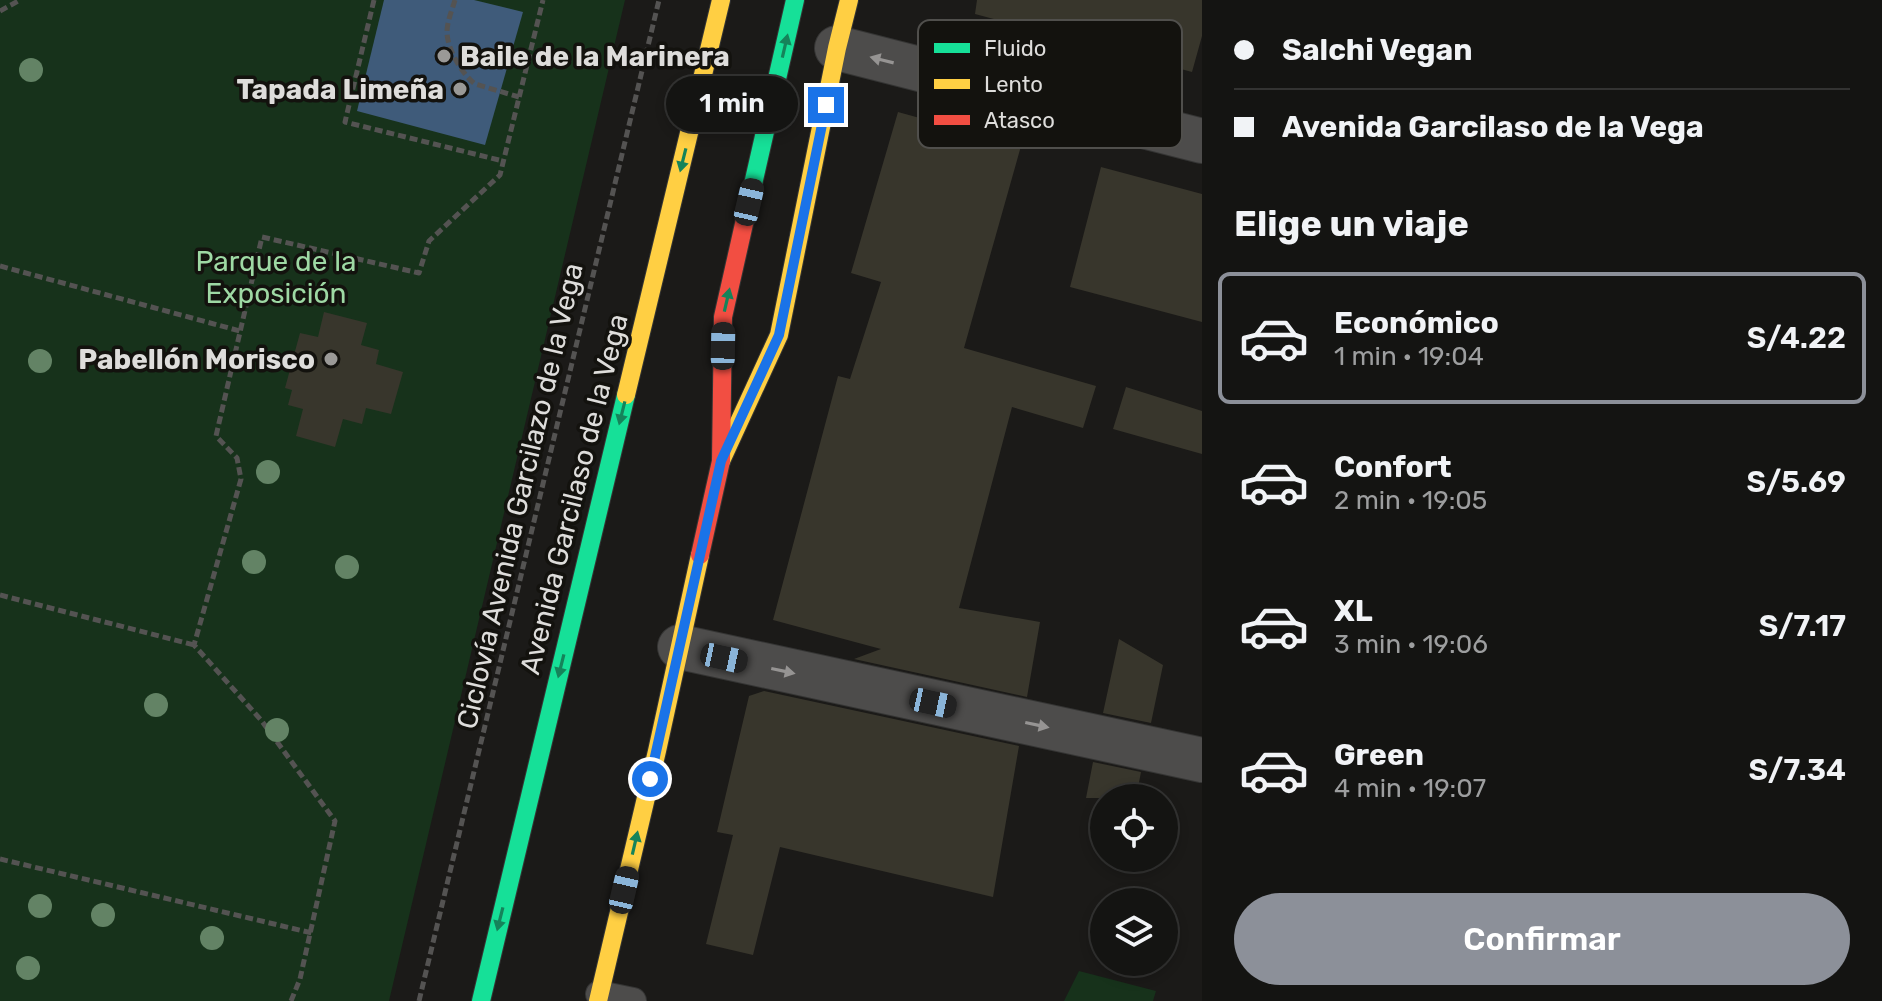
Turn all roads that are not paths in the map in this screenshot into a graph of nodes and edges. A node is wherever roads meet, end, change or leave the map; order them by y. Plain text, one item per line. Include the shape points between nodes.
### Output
1 (721, 0) edge
2 (795, 0) edge
3 (849, 0) edge
4 (837, 48) junction
5 (918, 69) edge
6 (1182, 136) edge
7 (1202, 141) edge
8 (721, 461) junction
9 (680, 647) junction
10 (1202, 760) edge
11 (598, 997) edge
12 (481, 1001) edge
13 (633, 1001) edge

1 -> 12 main road, Avenida Garcilaso de la Vega
8 -> 2 main road via 723,317
3 - 4 main road
5 -> 4 street
4 - 8 main road via 779,335
7 -> 6 street
8 - 9 main road
9 -> 10 street
11 -> 9 main road
11 - 13 lane

